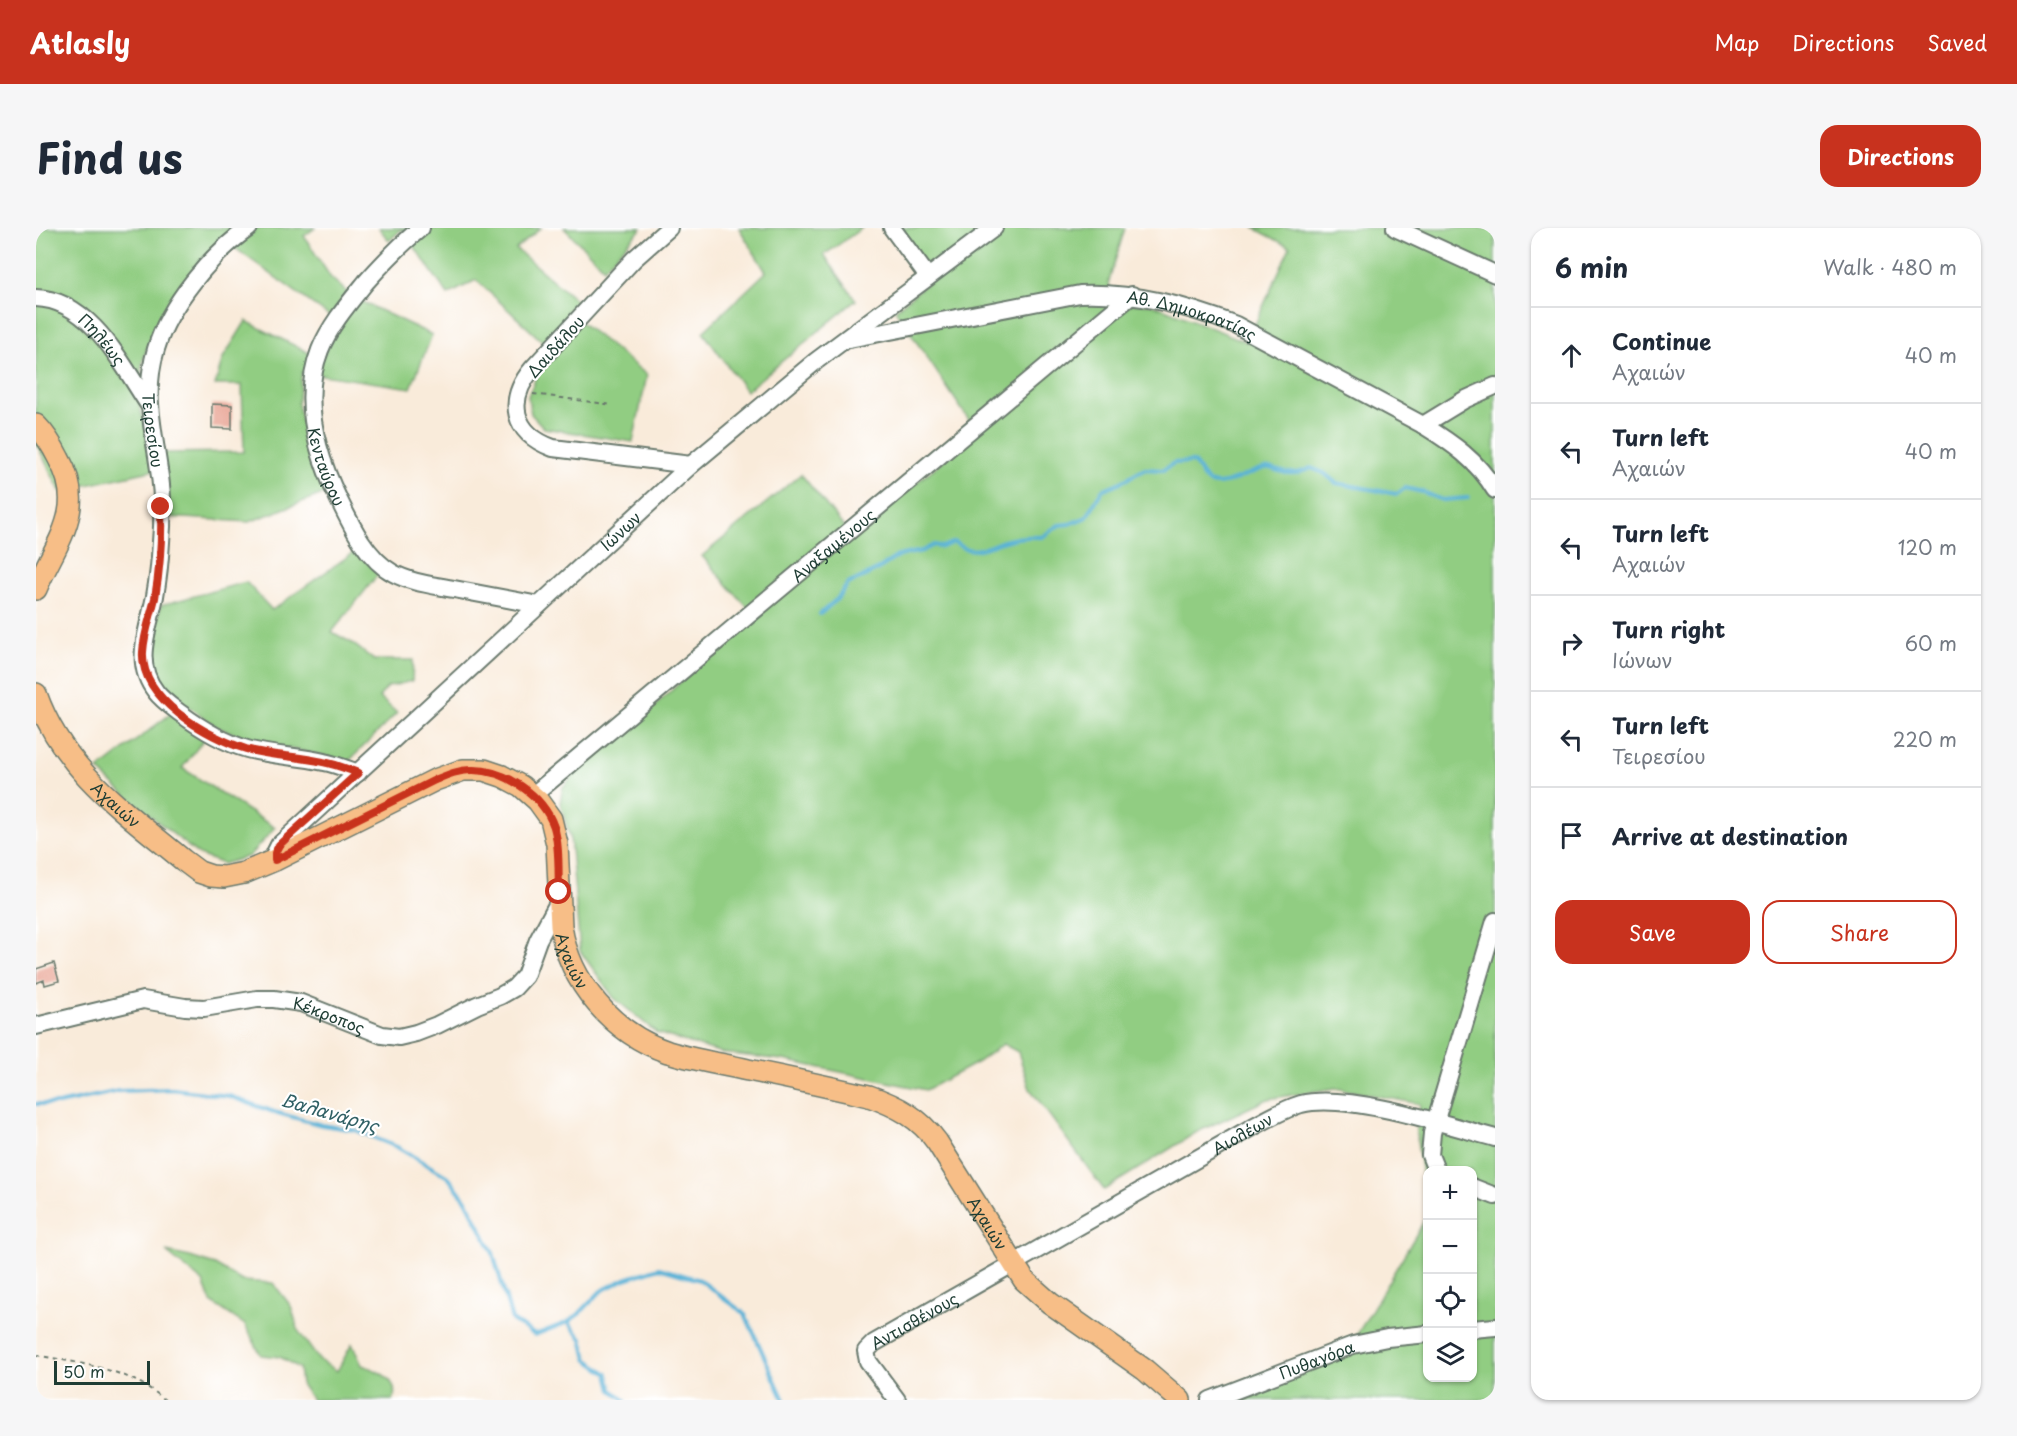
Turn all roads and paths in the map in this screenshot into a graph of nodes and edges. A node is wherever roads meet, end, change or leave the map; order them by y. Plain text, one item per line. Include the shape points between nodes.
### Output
1 (249, 228) edge
2 (421, 228) edge
3 (669, 228) edge
4 (892, 228) edge
5 (994, 228) edge
6 (1401, 229) edge
7 (1495, 274) edge
8 (928, 278) junction
9 (1132, 295) junction
10 (36, 298) edge
11 (843, 341) junction
12 (521, 385) junction
13 (1495, 386) edge
14 (149, 405) junction
15 (613, 405) dead end
16 (36, 425) edge
17 (1423, 425) junction
18 (692, 465) junction
19 (1495, 490) edge
20 (36, 589) edge
21 (539, 605) junction
22 (36, 694) edge
23 (358, 773) junction
24 (532, 795) junction
25 (275, 860) junction
26 (559, 901) junction
27 (1495, 921) edge
28 (36, 1026) edge
29 (1435, 1122) junction
30 (1495, 1138) edge
31 (1433, 1166) edge
32 (1477, 1189) edge
33 (1495, 1196) edge
34 (1013, 1263) junction
35 (1495, 1327) edge
36 (1477, 1329) edge
37 (1423, 1334) edge
38 (36, 1355) edge
39 (165, 1400) edge
40 (897, 1400) edge
41 (1180, 1400) edge
42 (1210, 1400) edge

1 - 14 street, Τειρεσίου via 200,275 168,321 156,347
2 - 21 street, Κενταύρου via 361,288 321,349 311,401 325,467 363,541 392,572 417,582
3 - 12 street, Δαιδάλου via 634,259
4 - 8 street
5 - 8 street, Ιώνων
6 - 7 street
8 - 11 street, Ιώνων
9 - 11 street, Αθ. Δημοκρατίας via 1062,297
9 - 17 street, Αθ. Δημοκρατίας via 1236,325
9 - 24 street, Αναξαμένους
10 - 14 street, Πηλέως via 61,303 87,319
11 - 18 street, Ιώνων
12 - 15 path via 534,394
12 - 18 street, Δαιδάλου via 516,405 518,417 540,442 564,450
13 - 17 street
14 - 23 street, Τειρεσίου via 162,520 155,597 143,651 151,685 187,719 224,740 247,749 321,761
16 - 20 main road via 63,465 71,497 69,519
17 - 19 street, Αθ. Δημοκρατίας via 1462,450
18 - 21 street, Ιώνων
21 - 23 street, Ιώνων
22 - 25 main road, Αχαιών via 56,736 84,775 194,868 211,876 230,877
23 - 25 street, Ιώνων via 279,845
24 - 25 main road, Αχαιών via 493,773 458,772 425,784
24 - 26 main road, Αχαιών via 544,807 555,830
26 - 28 street, Κέκροπος via 538,940 525,976 514,988 408,1035 382,1035 301,1003 274,999 204,1008 143,1000
26 - 34 main road, Αχαιών via 564,942 575,971 594,1000 616,1021 635,1036 668,1052 869,1096 906,1112 931,1133
27 - 29 street
29 - 30 street, Αιολέων
29 - 31 street via 1430,1147
29 - 34 street, Αιολέων via 1329,1101 1302,1104 1251,1128
32 - 33 street
34 - 40 street, Αντισθένους via 866,1351 867,1361
34 - 41 main road, Αχαιών via 1038,1293
35 - 36 street
37 - 42 street, Πυθαγόρα via 1353,1345
38 - 39 path via 115,1371 150,1387

